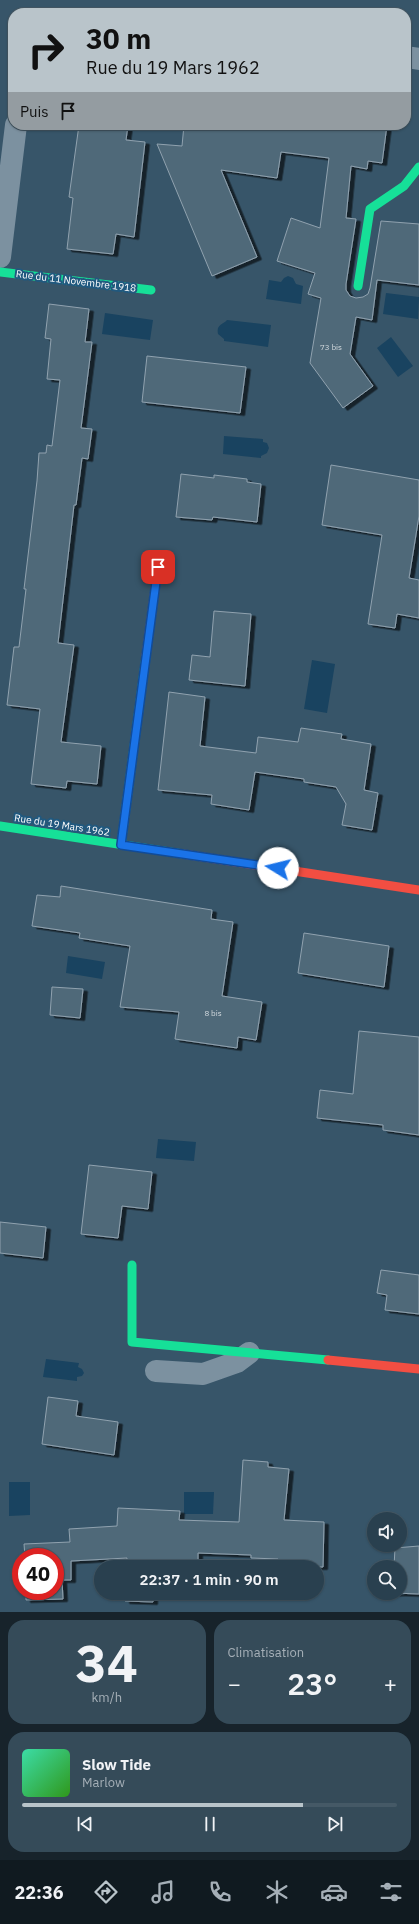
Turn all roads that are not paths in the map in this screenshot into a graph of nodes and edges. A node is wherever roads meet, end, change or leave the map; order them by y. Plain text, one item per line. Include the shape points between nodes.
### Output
1 (15, 130) edge
2 (419, 167) edge
3 (0, 257) edge
4 (0, 272) edge
5 (358, 286) dead end
6 (151, 290) dead end
7 (158, 567) dead end
8 (0, 826) edge
9 (121, 845) junction
10 (419, 890) edge
11 (132, 1265) dead end
12 (249, 1353) junction
13 (419, 1369) edge
14 (156, 1371) dead end

1 - 3 street
2 - 5 street via 404,186 370,209
4 - 6 street, Rue du 11 Novembre 1918
7 - 9 street, Rue du 19 Mars 1962
8 - 9 street, Rue du 19 Mars 1962
9 - 10 street, Rue du 19 Mars 1962
11 - 12 street via 132,1342
12 - 13 street
12 - 14 street via 237,1362 203,1374

